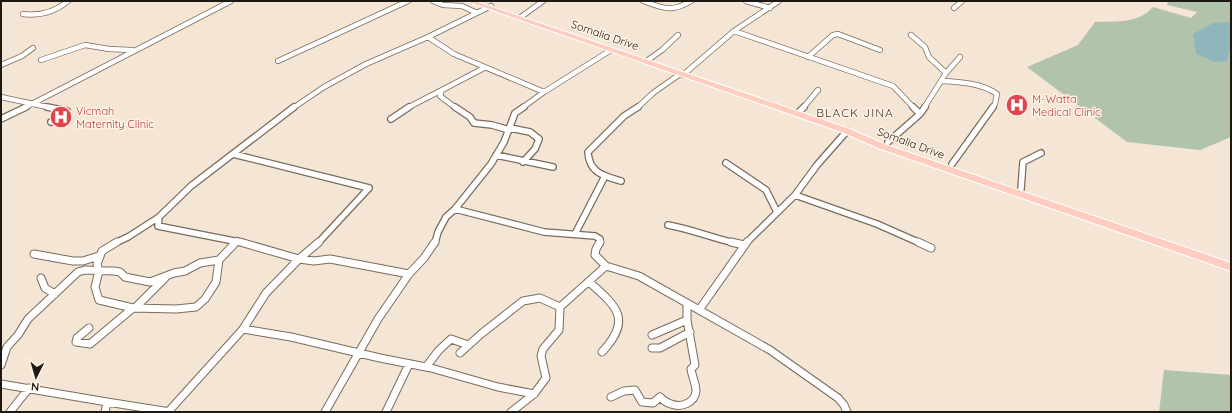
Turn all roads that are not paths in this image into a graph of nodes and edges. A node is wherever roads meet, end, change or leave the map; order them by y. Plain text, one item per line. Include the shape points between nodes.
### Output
1 (68, 1) edge
2 (231, 1) edge
3 (408, 1) edge
4 (433, 1) edge
5 (469, 1) edge
6 (477, 1) edge
7 (543, 1) edge
8 (643, 1) edge
9 (691, 1) edge
10 (746, 1) edge
11 (779, 1) edge
12 (962, 1) edge
13 (490, 7) junction
14 (770, 8) junction
15 (954, 8) dead end
16 (477, 13) junction
17 (23, 14) dead end
18 (521, 17) junction
19 (734, 31) junction
20 (678, 35) dead end
21 (911, 36) dead end
22 (428, 37) junction
23 (33, 48) dead end
24 (134, 50) junction
25 (611, 50) junction
26 (880, 50) dead end
27 (808, 57) junction
28 (960, 58) dead end
29 (41, 60) dead end
30 (648, 60) junction
31 (278, 61) dead end
32 (1, 65) edge
33 (484, 68) junction
34 (946, 73) junction
35 (683, 74) junction
36 (942, 81) junction
37 (442, 90) junction
38 (818, 90) dead end
39 (544, 92) junction
40 (1, 97) edge
41 (34, 103) junction
42 (799, 112) junction
43 (920, 114) junction
44 (1, 119) edge
45 (391, 119) dead end
46 (51, 122) dead end
47 (509, 129) junction
48 (847, 131) junction
49 (888, 142) junction
50 (1041, 153) dead end
51 (233, 154) junction
52 (496, 155) junction
53 (523, 162) junction
54 (726, 164) dead end
55 (952, 164) junction
56 (553, 167) dead end
57 (605, 176) junction
58 (621, 181) dead end
59 (1021, 188) junction
60 (795, 195) junction
61 (455, 209) junction
62 (777, 212) junction
63 (158, 217) junction
64 (668, 225) dead end
65 (575, 234) junction
66 (237, 241) junction
67 (744, 244) junction
68 (932, 248) dead end
69 (34, 254) dead end
70 (99, 256) junction
71 (299, 258) junction
72 (219, 260) junction
73 (1231, 261) edge
74 (606, 266) junction
75 (1231, 267) edge
76 (99, 271) junction
77 (408, 274) junction
78 (165, 277) junction
79 (41, 278) dead end
80 (589, 282) junction
81 (55, 294) junction
82 (687, 304) junction
83 (560, 307) junction
84 (134, 308) junction
85 (699, 310) junction
86 (687, 320) junction
87 (89, 328) dead end
88 (243, 329) junction
89 (690, 332) junction
90 (652, 335) dead end
91 (468, 345) junction
92 (652, 348) dead end
93 (602, 352) dead end
94 (358, 353) junction
95 (460, 353) dead end
96 (409, 364) junction
97 (1, 365) edge
98 (426, 366) junction
99 (1, 384) edge
100 (29, 388) junction
101 (534, 394) junction
102 (611, 397) dead end
103 (107, 402) junction
104 (10, 412) edge
105 (105, 412) edge
106 (169, 412) edge
107 (325, 412) edge
108 (386, 412) edge
109 (511, 412) edge
110 (847, 412) edge

1 - 17 street via 46,12
2 - 24 street
3 - 31 street
4 - 16 street via 444,5 462,6
5 - 13 main road, Somalia Drive
6 - 13 main road, Somalia Drive
7 - 18 street
8 - 9 street via 675,10
10 - 14 street
11 - 14 street
12 - 15 street
13 - 16 street
13 - 18 main road, Somalia Drive
13 - 25 main road, Somalia Drive
14 - 19 street
16 - 22 street
18 - 30 main road, Somalia Drive
19 - 27 street
19 - 35 street
20 - 30 street
21 - 34 street via 926,46 929,57
22 - 33 street via 454,54
22 - 51 street via 366,64 324,87
23 - 32 street
24 - 29 street via 85,45
24 - 41 street
25 - 35 main road, Somalia Drive
25 - 39 street
26 - 27 street via 838,34
27 - 43 street via 893,86
28 - 34 street
30 - 35 main road, Somalia Drive
33 - 37 street
33 - 39 street
34 - 36 street
35 - 42 main road, Somalia Drive
35 - 48 main road, Somalia Drive
35 - 57 street via 624,116 588,152 590,165 595,172
36 - 43 street
36 - 55 street via 976,85 997,94 995,104
37 - 45 street via 413,104
37 - 47 street via 440,96 470,117 474,123
38 - 42 street
39 - 47 street via 515,113
40 - 41 street
41 - 44 street
41 - 46 street via 67,111 64,116
42 - 49 main road, Somalia Drive
43 - 49 street
47 - 52 street
47 - 53 street via 531,133 538,139 535,149
48 - 60 street
48 - 75 main road, Somalia Drive via 882,146
49 - 55 main road, Somalia Drive
50 - 59 street via 1023,162
51 - 63 street via 191,186
51 - 71 street via 368,188 318,243
52 - 53 street
52 - 61 street
53 - 56 street
54 - 62 street via 766,190
55 - 59 main road, Somalia Drive
57 - 58 street
57 - 65 street
59 - 73 main road, Somalia Drive
60 - 62 street
60 - 68 street via 877,224
61 - 65 street via 544,232
61 - 77 street via 446,217 431,249
62 - 67 street
63 - 66 street via 158,226
63 - 70 street via 128,237 108,246
64 - 67 street
65 - 74 street via 600,239 595,255
66 - 71 street
66 - 72 street
67 - 85 street
69 - 70 street via 78,261
70 - 76 street
71 - 77 street via 314,261 330,259
71 - 88 street via 266,293
72 - 78 street
72 - 84 street via 216,282 205,300 196,307
74 - 80 street
74 - 82 street via 639,276
76 - 78 street via 120,272 142,282
76 - 81 street via 78,272
76 - 84 street via 94,287 99,300
77 - 94 street
78 - 84 street
79 - 81 street via 46,290
80 - 83 street
80 - 93 street via 602,292 620,319 619,328
81 - 97 street via 28,319 7,347
82 - 85 street
82 - 86 street
83 - 91 street via 540,298 523,301
83 - 101 street via 559,331 544,347 541,355 546,378
84 - 87 street via 90,344 76,342
85 - 110 street via 770,350 838,398
86 - 89 street
86 - 90 street
88 - 94 street
88 - 106 street
89 - 92 street via 660,348
89 - 102 street via 695,365 691,369 691,374 696,392 688,404 672,405 660,397 653,402 642,402 635,390 630,389
91 - 95 street
91 - 98 street via 451,339
94 - 96 street
94 - 107 street
96 - 98 street
96 - 108 street
98 - 101 street via 517,393
99 - 100 street
100 - 103 street
100 - 104 street
101 - 109 street
103 - 105 street
103 - 106 street

